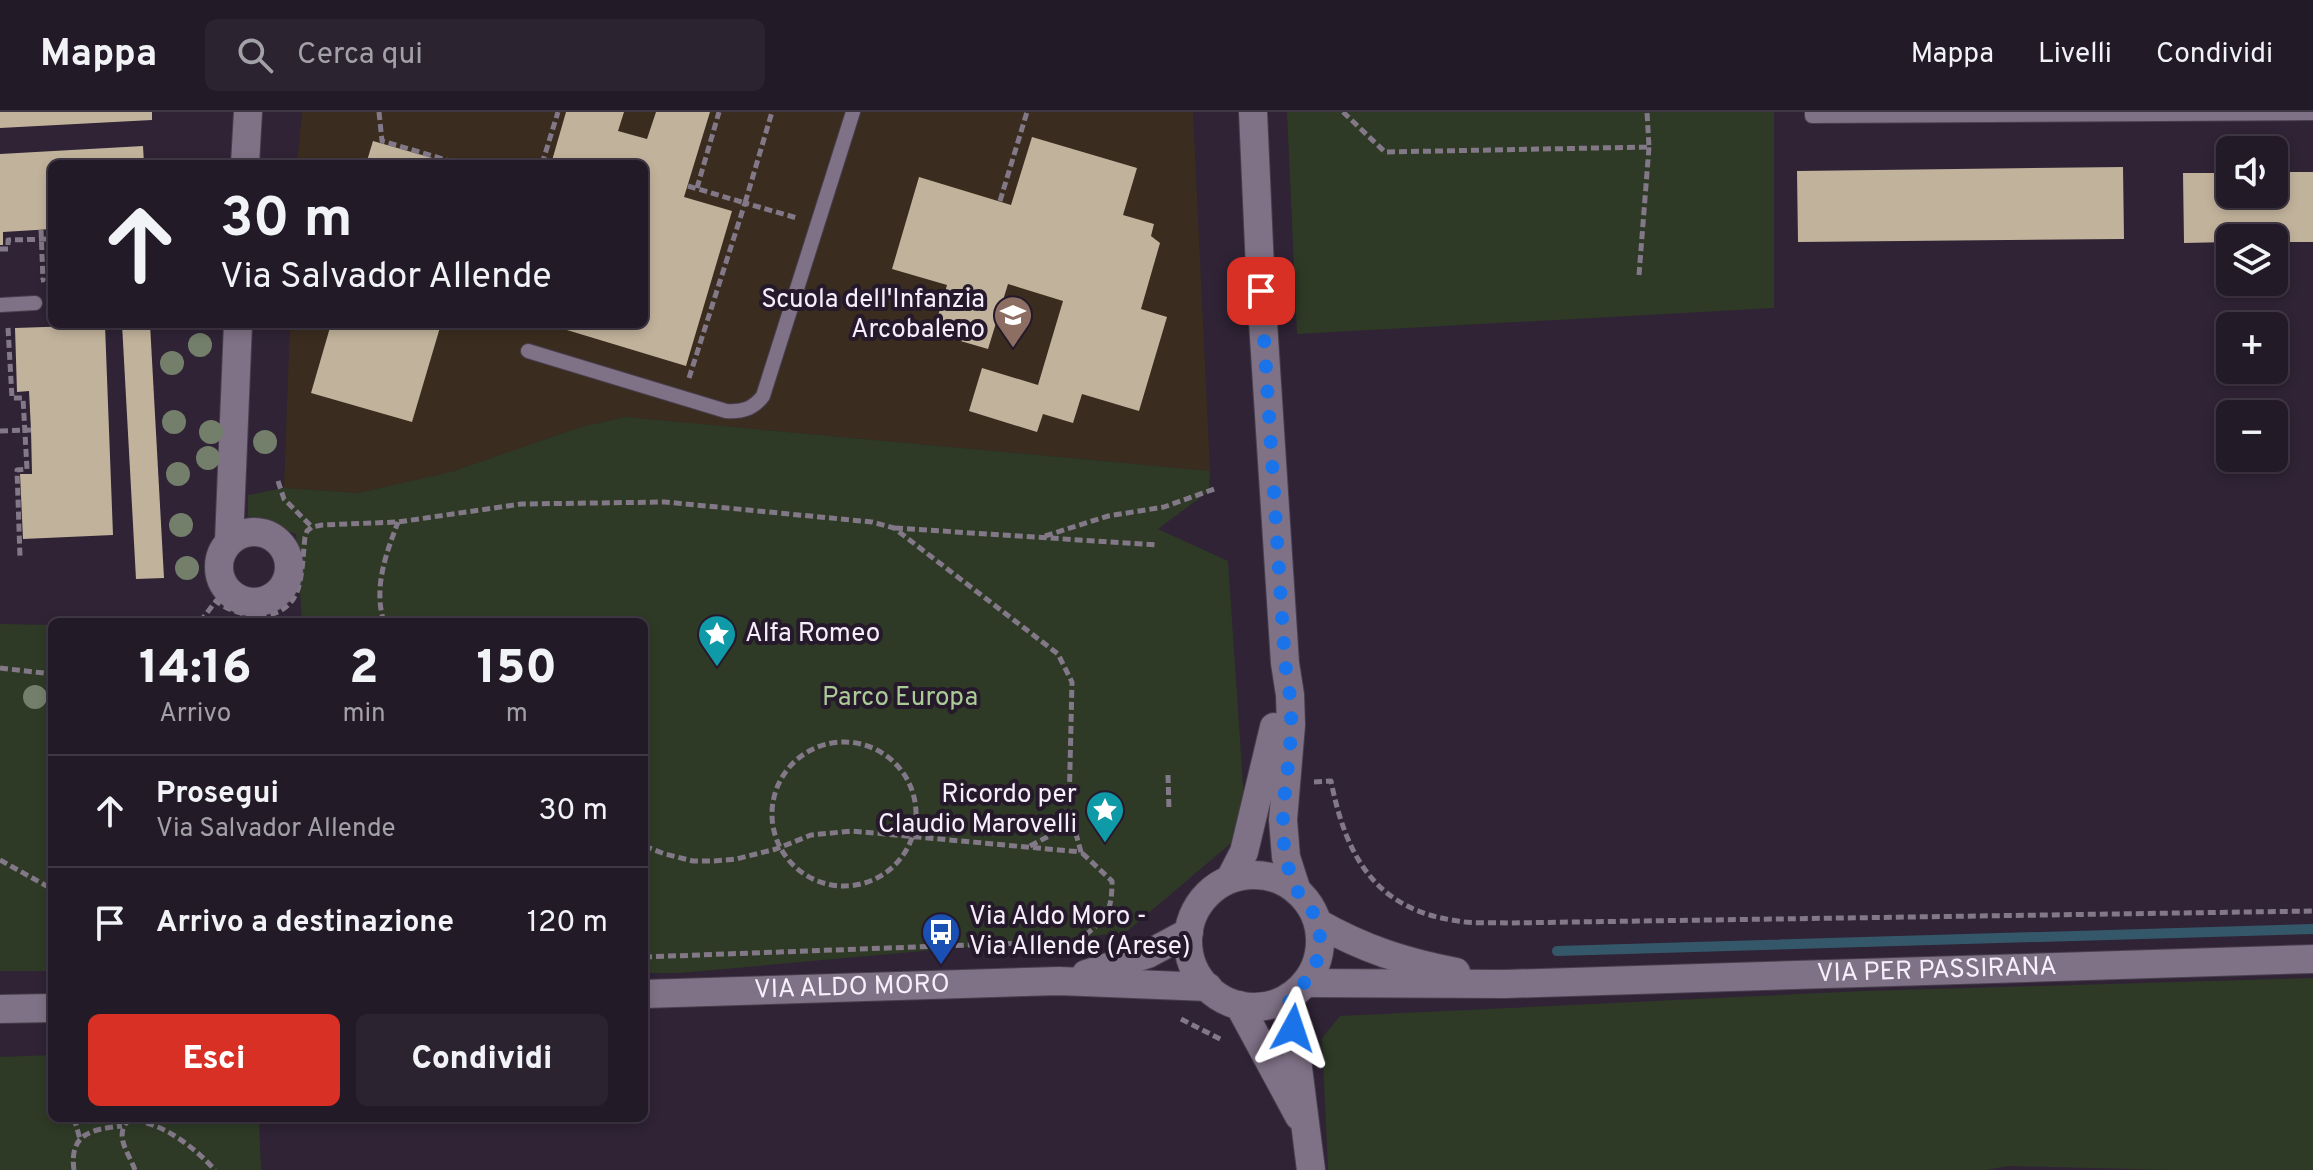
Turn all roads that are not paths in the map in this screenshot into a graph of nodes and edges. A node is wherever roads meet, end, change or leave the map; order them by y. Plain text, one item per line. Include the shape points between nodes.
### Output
1 (248, 112) edge
2 (853, 112) edge
3 (1253, 112) edge
4 (1812, 112) edge
5 (1868, 113) edge
6 (2313, 113) edge
7 (245, 160) edge
8 (35, 303) dead end
9 (0, 305) edge
10 (238, 328) edge
11 (528, 351) dead end
12 (229, 541) dead end
13 (1285, 663) junction
14 (1230, 879) junction
15 (1297, 891) junction
16 (1318, 923) junction
17 (1189, 932) junction
18 (2313, 959) edge
19 (1059, 981) junction
20 (1560, 982) junction
21 (1208, 987) junction
22 (1297, 990) junction
23 (648, 994) edge
24 (1239, 1005) junction
25 (48, 1008) edge
26 (0, 1009) edge
27 (1305, 1127) junction
28 (1311, 1170) edge

1 - 7 street
2 - 11 lane via 757,404 726,411
3 - 13 street
4 - 5 lane
5 - 6 lane
8 - 9 lane
10 - 12 street
13 - 14 street via 1269,757 1244,852
13 - 15 street via 1291,725 1283,820 1286,857
14 - 15 street via 1265,876
14 - 17 street via 1203,900
15 - 16 street
16 - 20 street, VIA PER PASSIRANA via 1355,943 1422,966
16 - 22 street via 1319,954
17 - 19 street, VIA ALDO MORO via 1148,954
17 - 21 street via 1189,952
18 - 20 street, VIA PER PASSIRANA
19 - 21 street, VIA ALDO MORO
19 - 23 street, VIA ALDO MORO
20 - 22 street, VIA PER PASSIRANA
21 - 24 street
22 - 24 street via 1273,1004
22 - 27 street
24 - 27 street
25 - 26 street
27 - 28 street

